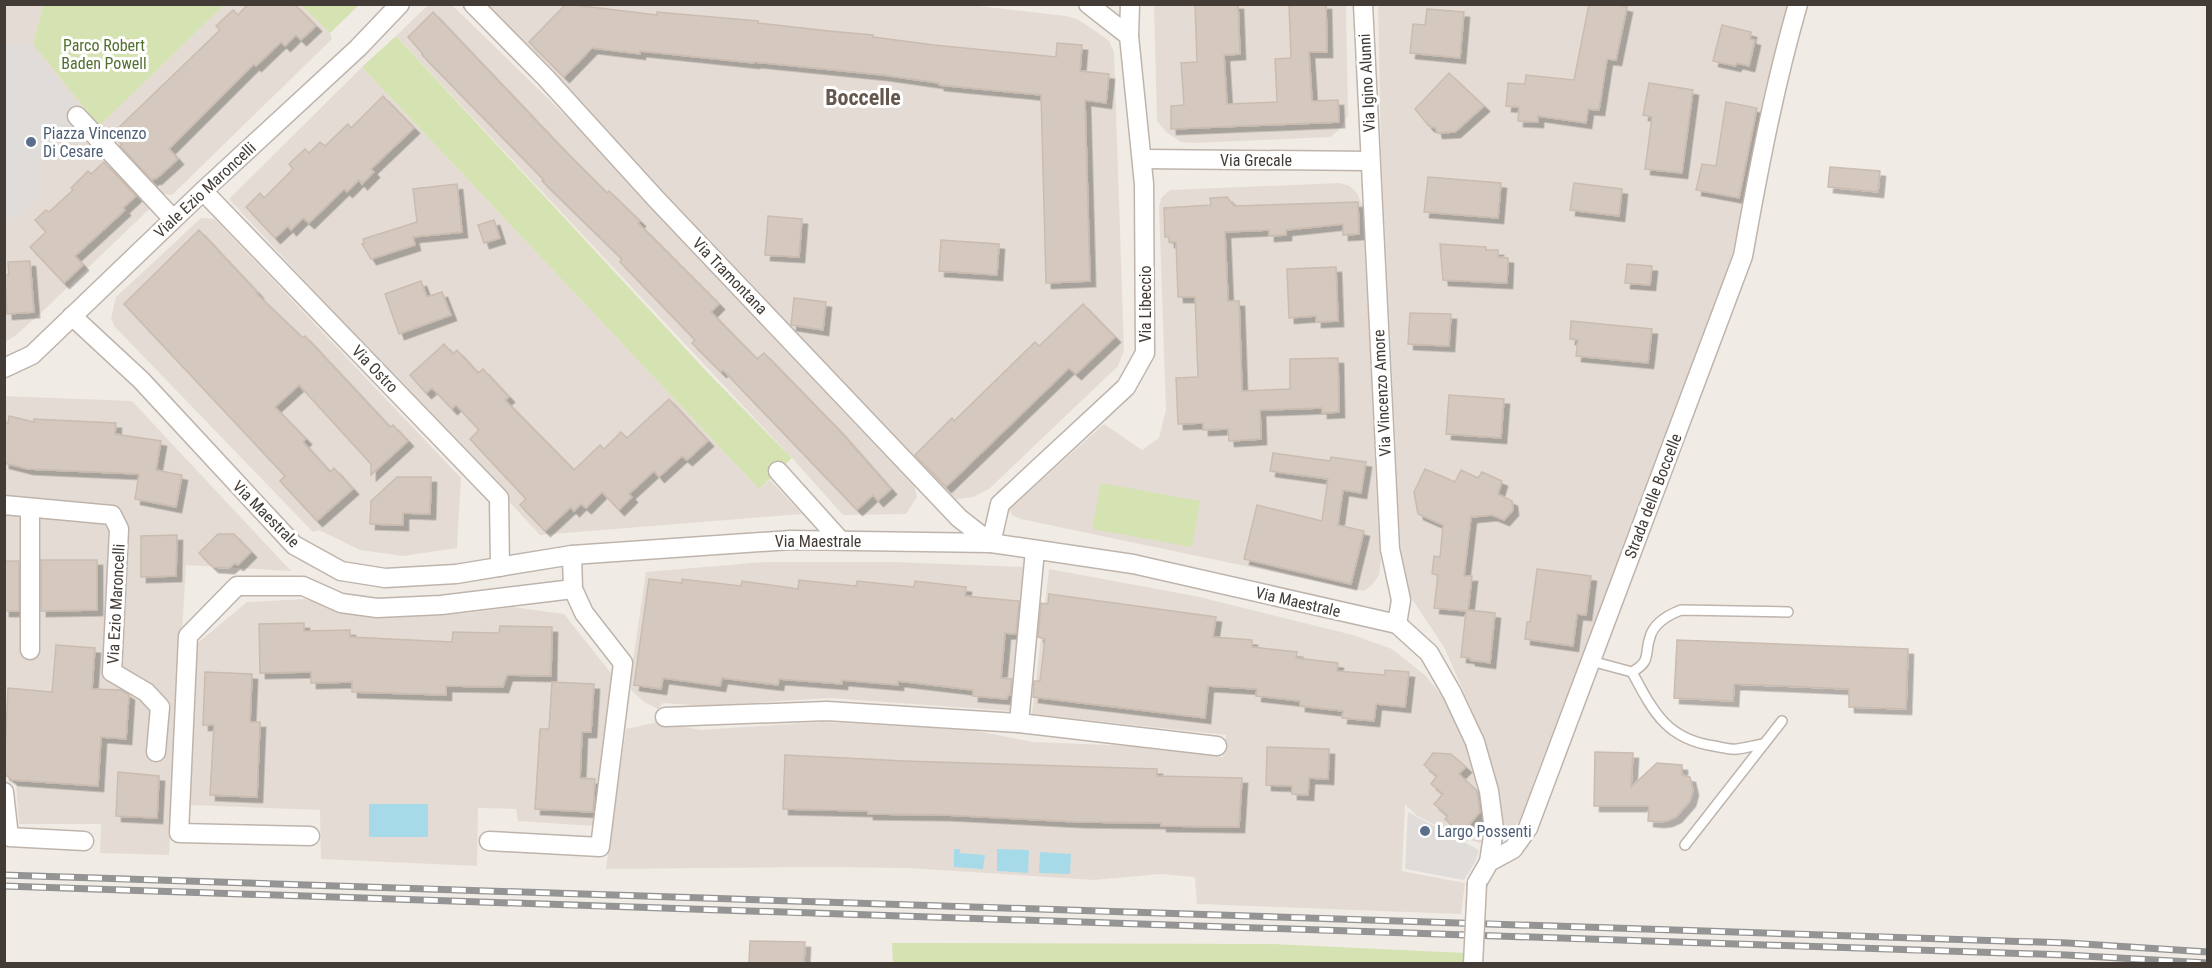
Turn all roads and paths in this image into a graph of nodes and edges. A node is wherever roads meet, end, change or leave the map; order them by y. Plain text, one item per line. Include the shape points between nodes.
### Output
1 (400, 4) edge
2 (473, 4) edge
3 (1088, 4) edge
4 (1130, 4) edge
5 (1363, 4) edge
6 (1798, 4) edge
7 (1129, 36) junction
8 (77, 116) dead end
9 (1142, 159) junction
10 (1370, 161) junction
11 (203, 191) junction
12 (173, 219) junction
13 (72, 316) junction
14 (4, 368) edge
15 (778, 471) dead end
16 (4, 505) edge
17 (30, 508) junction
18 (840, 540) junction
19 (991, 543) junction
20 (1035, 550) junction
21 (572, 555) junction
22 (500, 567) junction
23 (573, 589) junction
24 (1788, 612) dead end
25 (1397, 624) junction
26 (30, 650) dead end
27 (1591, 661) junction
28 (1632, 672) junction
29 (665, 717) dead end
30 (1782, 721) dead end
31 (1019, 723) junction
32 (1764, 744) junction
33 (1217, 746) dead end
34 (156, 752) dead end
35 (4, 792) edge
36 (310, 836) dead end
37 (84, 841) dead end
38 (489, 841) dead end
39 (1684, 845) dead end
40 (1489, 862) junction
41 (1473, 963) edge

1 - 11 street, Viale Ezio Maroncelli
2 - 19 street, Via Tramontana via 959,518
3 - 7 street
4 - 7 street, Via Libeccio
5 - 10 street, Via Igino Alunni
6 - 27 street, Strada delle Boccelle via 1743,256
7 - 9 street, Via Libeccio
8 - 12 street
9 - 10 street, Via Grecale
9 - 19 street, Via Libeccio via 1145,353 1126,387 1000,504
10 - 25 street, Via Vincenzo Amore via 1390,549 1401,600
11 - 12 street, Viale Ezio Maroncelli
11 - 22 street, Via Ostro via 499,498
12 - 13 street, Viale Ezio Maroncelli
13 - 14 street, Viale Ezio Maroncelli via 32,355
13 - 22 street, Via Maestrale via 141,380 294,545 341,571 385,578
15 - 18 street
16 - 17 street, Via Ezio Maroncelli
17 - 26 street
17 - 34 street, Via Ezio Maroncelli via 112,515 116,522 119,529 112,672 146,692 160,707
18 - 19 street, Via Maestrale
18 - 21 street, Via Maestrale
19 - 20 street, Via Maestrale
20 - 25 street, Via Maestrale via 1133,564
20 - 31 street
21 - 22 street, Via Maestrale
21 - 23 street
23 - 36 street via 377,608 341,603 303,586 237,585 188,636 179,833
23 - 38 street via 584,613 622,663 600,847
24 - 28 lane via 1681,610 1665,617 1650,636 1647,659
25 - 40 street, Via Maestrale via 1429,653 1475,742 1493,819
27 - 28 lane
27 - 40 street, Strada delle Boccelle via 1528,828 1513,849
28 - 32 lane via 1648,703 1681,738 1736,749
29 - 31 street via 827,711
30 - 32 lane
31 - 33 street
32 - 39 lane
35 - 37 street via 9,837
40 - 41 street, Strada delle Boccelle, bridge via 1477,883

